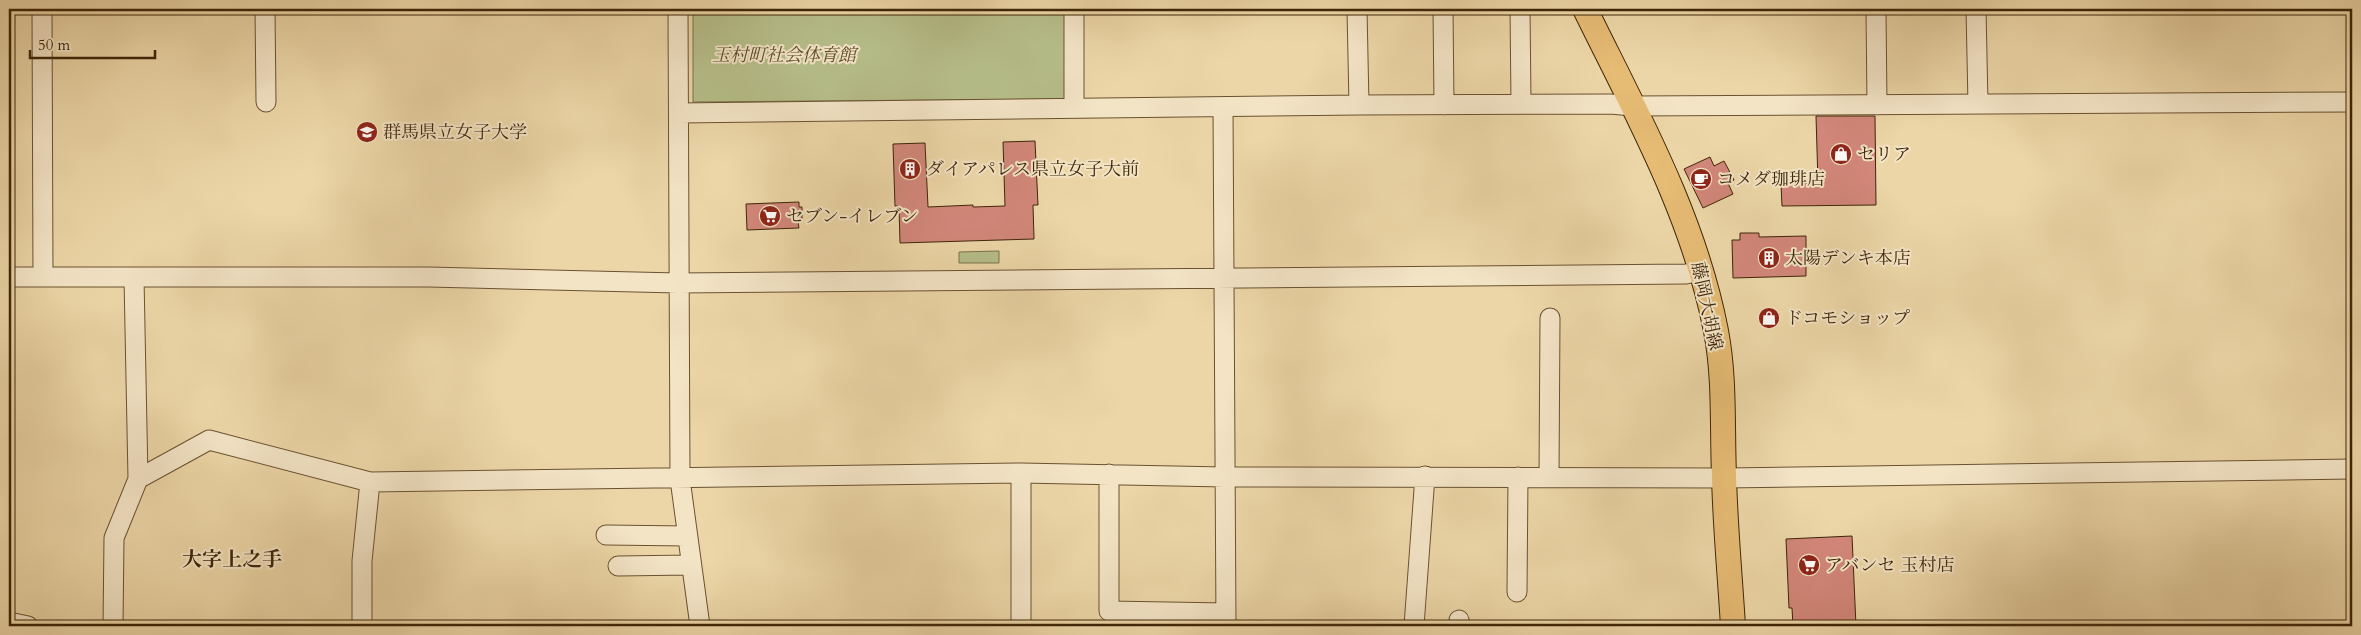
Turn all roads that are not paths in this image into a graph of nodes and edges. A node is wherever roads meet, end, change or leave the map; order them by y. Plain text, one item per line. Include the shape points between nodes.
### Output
1 (42, 9) edge
2 (265, 9) edge
3 (678, 9) edge
4 (1074, 9) edge
5 (1357, 9) edge
6 (1443, 9) edge
7 (1520, 9) edge
8 (1585, 9) edge
9 (1876, 9) edge
10 (1976, 9) edge
11 (266, 102) dead end
12 (2352, 102) edge
13 (1521, 104) junction
14 (1978, 104) junction
15 (1359, 105) junction
16 (1444, 105) junction
17 (1877, 105) junction
18 (1633, 106) junction
19 (1222, 107) junction
20 (1074, 108) junction
21 (679, 113) junction
22 (1701, 271) junction
23 (9, 277) edge
24 (43, 277) junction
25 (134, 278) junction
26 (1224, 279) junction
27 (678, 283) junction
28 (1550, 318) dead end
29 (2352, 469) edge
30 (1021, 474) junction
31 (1109, 474) junction
32 (1425, 476) junction
33 (1225, 477) junction
34 (1518, 477) junction
35 (1549, 477) junction
36 (1724, 478) junction
37 (138, 479) junction
38 (680, 479) junction
39 (370, 482) junction
40 (606, 535) dead end
41 (687, 536) junction
42 (691, 565) junction
43 (618, 566) dead end
44 (1517, 592) dead end
45 (1226, 620) edge
46 (9, 622) edge
47 (1022, 623) dead end
48 (28, 626) edge
49 (113, 626) edge
50 (362, 626) edge
51 (700, 626) edge
52 (1414, 626) edge
53 (1733, 626) edge

1 - 24 street
2 - 11 street
3 - 21 street
4 - 20 street
5 - 15 street
6 - 16 street
7 - 13 street
8 - 18 main road, 藤岡大胡線
9 - 17 street
10 - 14 street
12 - 14 street
13 - 16 street
13 - 18 street
14 - 17 street
15 - 16 street
15 - 19 street
17 - 18 street
18 - 22 main road, 藤岡大胡線 via 1680,210
19 - 20 street
19 - 26 street
20 - 21 street
21 - 27 street
22 - 26 street via 1686,274
22 - 36 main road, 藤岡大胡線 via 1719,357
23 - 24 street
24 - 25 street
25 - 27 street via 430,277
25 - 37 street
26 - 27 street
26 - 33 street
27 - 38 street
28 - 35 street
29 - 36 street
30 - 31 street
30 - 38 street
30 - 47 street
31 - 33 street
31 - 45 street via 1109,611
32 - 33 street
32 - 34 street
32 - 52 street
33 - 45 street
34 - 35 street
34 - 44 street
35 - 36 street
36 - 53 main road, 藤岡大胡線
37 - 39 street via 209,440
37 - 49 street via 114,538
38 - 39 street
38 - 41 street
39 - 50 street via 362,561
40 - 41 street
41 - 42 street
42 - 43 street
42 - 51 street
46 - 48 street

